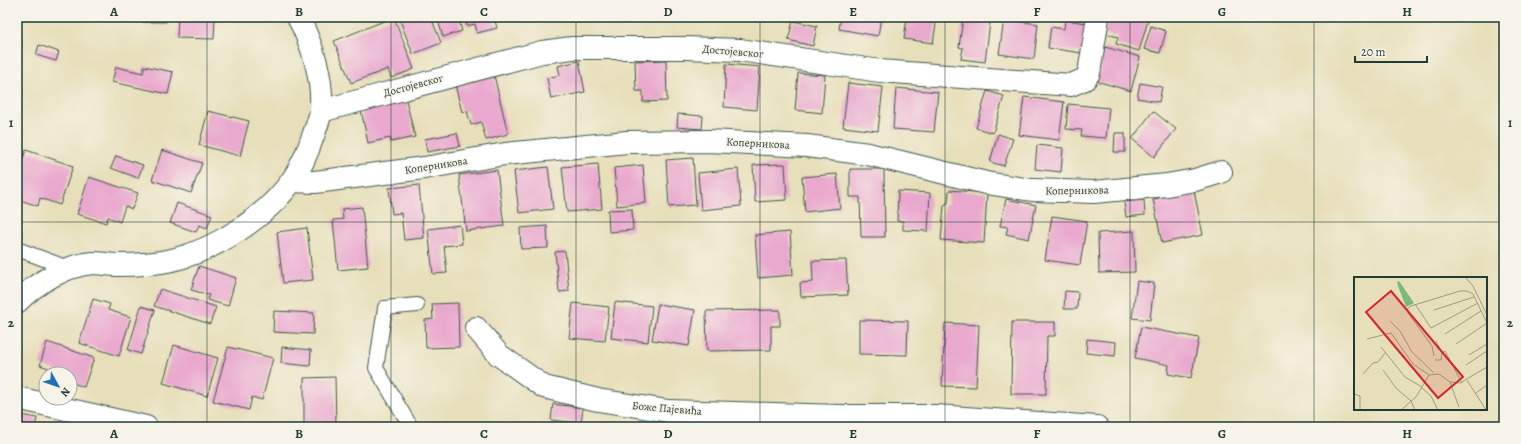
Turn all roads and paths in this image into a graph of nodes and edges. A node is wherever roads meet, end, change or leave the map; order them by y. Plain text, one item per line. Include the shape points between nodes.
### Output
1 (298, 17) edge
2 (1098, 17) edge
3 (320, 111) junction
4 (1221, 172) dead end
5 (292, 181) junction
6 (17, 249) edge
7 (68, 268) junction
8 (17, 302) edge
9 (417, 306) dead end
10 (476, 328) dead end
11 (17, 398) edge
12 (146, 427) edge
13 (411, 427) edge
14 (1097, 427) edge

1 - 3 street via 316,59 320,83
2 - 3 street, Достојевског via 1089,73 1086,79 1071,86 880,71 740,50 572,48 542,52
3 - 5 street via 308,151
4 - 5 street, Коперникова via 1167,185 1094,192 1032,190 986,183 868,154 807,146 709,141 634,141 505,154 424,168 315,182
5 - 7 street via 268,206 210,248 172,260 144,264 93,263
6 - 7 lane
7 - 8 street via 25,294
9 - 13 lane via 385,308 376,368
10 - 14 street, Боже Пајевића via 498,355 544,387 598,400 668,411 936,416
11 - 12 street

